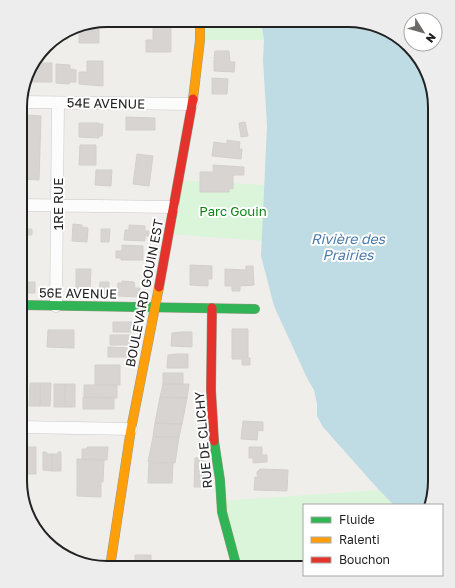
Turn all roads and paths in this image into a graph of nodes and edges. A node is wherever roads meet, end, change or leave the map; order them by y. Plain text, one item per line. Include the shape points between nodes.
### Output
1 (200, 27) edge
2 (27, 102) edge
3 (58, 103) junction
4 (192, 104) junction
5 (27, 205) edge
6 (58, 205) junction
7 (173, 206) junction
8 (27, 305) edge
9 (56, 306) junction
10 (155, 308) junction
11 (212, 308) junction
12 (255, 309) dead end
13 (27, 427) edge
14 (131, 429) junction
15 (111, 561) edge
16 (236, 561) edge

1 - 4 street, BOULEVARD GOUIN EST
2 - 3 street, 54E AVENUE
3 - 4 street, 54E AVENUE
3 - 6 street, 1RE RUE
4 - 7 street, BOULEVARD GOUIN EST
5 - 6 street
6 - 7 street
6 - 9 street, 1RE RUE
7 - 10 street, BOULEVARD GOUIN EST
8 - 9 street, 56E AVENUE
9 - 10 street, 56E AVENUE
10 - 11 street, 56E AVENUE
10 - 14 street, BOULEVARD GOUIN EST
11 - 12 street, 56E AVENUE
11 - 16 street, RUE DE CLICHY via 213,430 222,512
13 - 14 street
14 - 15 street, BOULEVARD GOUIN EST

